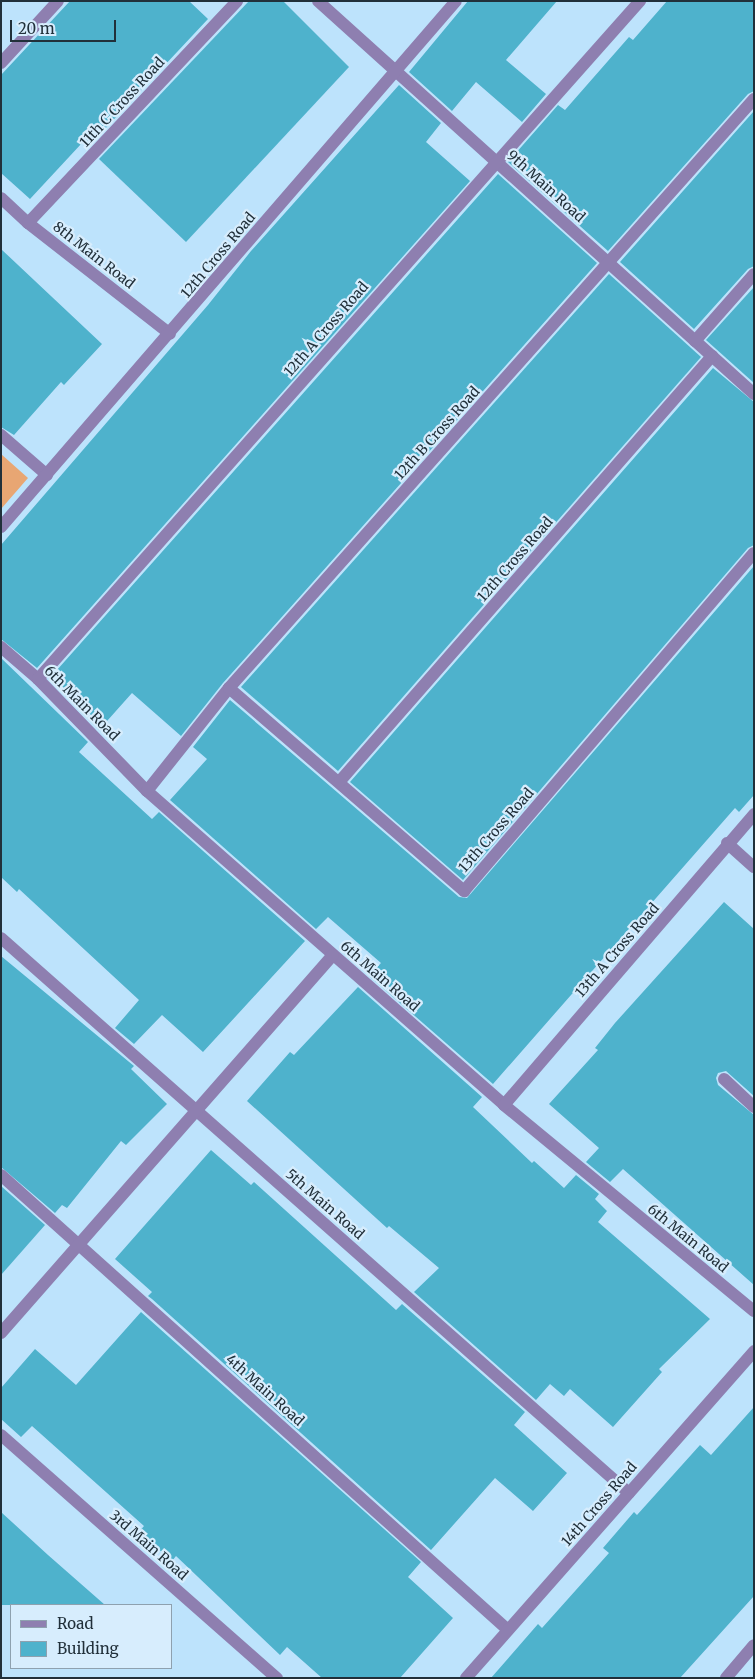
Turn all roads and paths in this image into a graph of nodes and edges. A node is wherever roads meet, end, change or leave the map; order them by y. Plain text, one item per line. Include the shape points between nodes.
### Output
1 (58, 1) edge
2 (237, 1) edge
3 (318, 1) edge
4 (456, 1) edge
5 (640, 1) edge
6 (1, 63) edge
7 (395, 71) junction
8 (754, 99) edge
9 (495, 161) junction
10 (1, 198) edge
11 (28, 223) junction
12 (608, 263) junction
13 (754, 274) edge
14 (170, 334) junction
15 (695, 341) junction
16 (712, 356) junction
17 (754, 394) edge
18 (1, 435) edge
19 (47, 475) junction
20 (1, 527) edge
21 (754, 553) edge
22 (1, 647) edge
23 (38, 679) junction
24 (229, 688) junction
25 (340, 781) junction
26 (147, 791) junction
27 (754, 814) edge
28 (728, 843) junction
29 (754, 866) edge
30 (1, 938) edge
31 (333, 955) junction
32 (724, 1079) dead end
33 (504, 1105) junction
34 (754, 1107) edge
35 (196, 1110) junction
36 (1, 1175) edge
37 (80, 1243) junction
38 (754, 1311) edge
39 (1, 1333) edge
40 (754, 1350) edge
41 (1, 1435) edge
42 (629, 1493) junction
43 (508, 1630) junction
44 (754, 1645) edge
45 (277, 1678) edge
46 (466, 1678) edge
47 (726, 1678) edge

1 - 6 street
2 - 11 street, 11th C Cross Road
3 - 7 street, 9th Main Road
4 - 7 street, 12th Cross Road
5 - 9 street, 12th A Cross Road
7 - 9 street, 9th Main Road
7 - 14 street, 12th Cross Road
8 - 12 street, 12th B Cross Road
9 - 12 street, 9th Main Road
9 - 23 street, 12th A Cross Road
10 - 11 street, 8th Main Road
11 - 14 street, 8th Main Road
12 - 15 street, 9th Main Road
12 - 24 street, 12th B Cross Road
13 - 15 street
14 - 19 street, 12th Cross Road
15 - 16 street, 9th Main Road
16 - 17 street, 9th Main Road
16 - 25 street, 12th Cross Road
18 - 19 street
19 - 20 street, 12th Cross Road
21 - 25 street, 13th Cross Road via 464,891
22 - 23 street, 6th Main Road
23 - 26 street, 6th Main Road
24 - 25 street, 13th Cross Road
24 - 26 street, 12th B Cross Road
26 - 31 street, 6th Main Road
27 - 28 street, 13th A Cross Road
28 - 29 street
28 - 33 street, 13th A Cross Road
30 - 35 street, 5th Main Road
31 - 33 street, 6th Main Road
31 - 35 street
32 - 34 street
33 - 38 street, 6th Main Road
35 - 37 street
35 - 42 street, 5th Main Road
36 - 37 street, 4th Main Road
37 - 39 street
37 - 43 street, 4th Main Road
40 - 42 street, 14th Cross Road
41 - 45 street, 3rd Main Road
42 - 43 street, 14th Cross Road
43 - 46 street, 14th Cross Road
44 - 47 street

